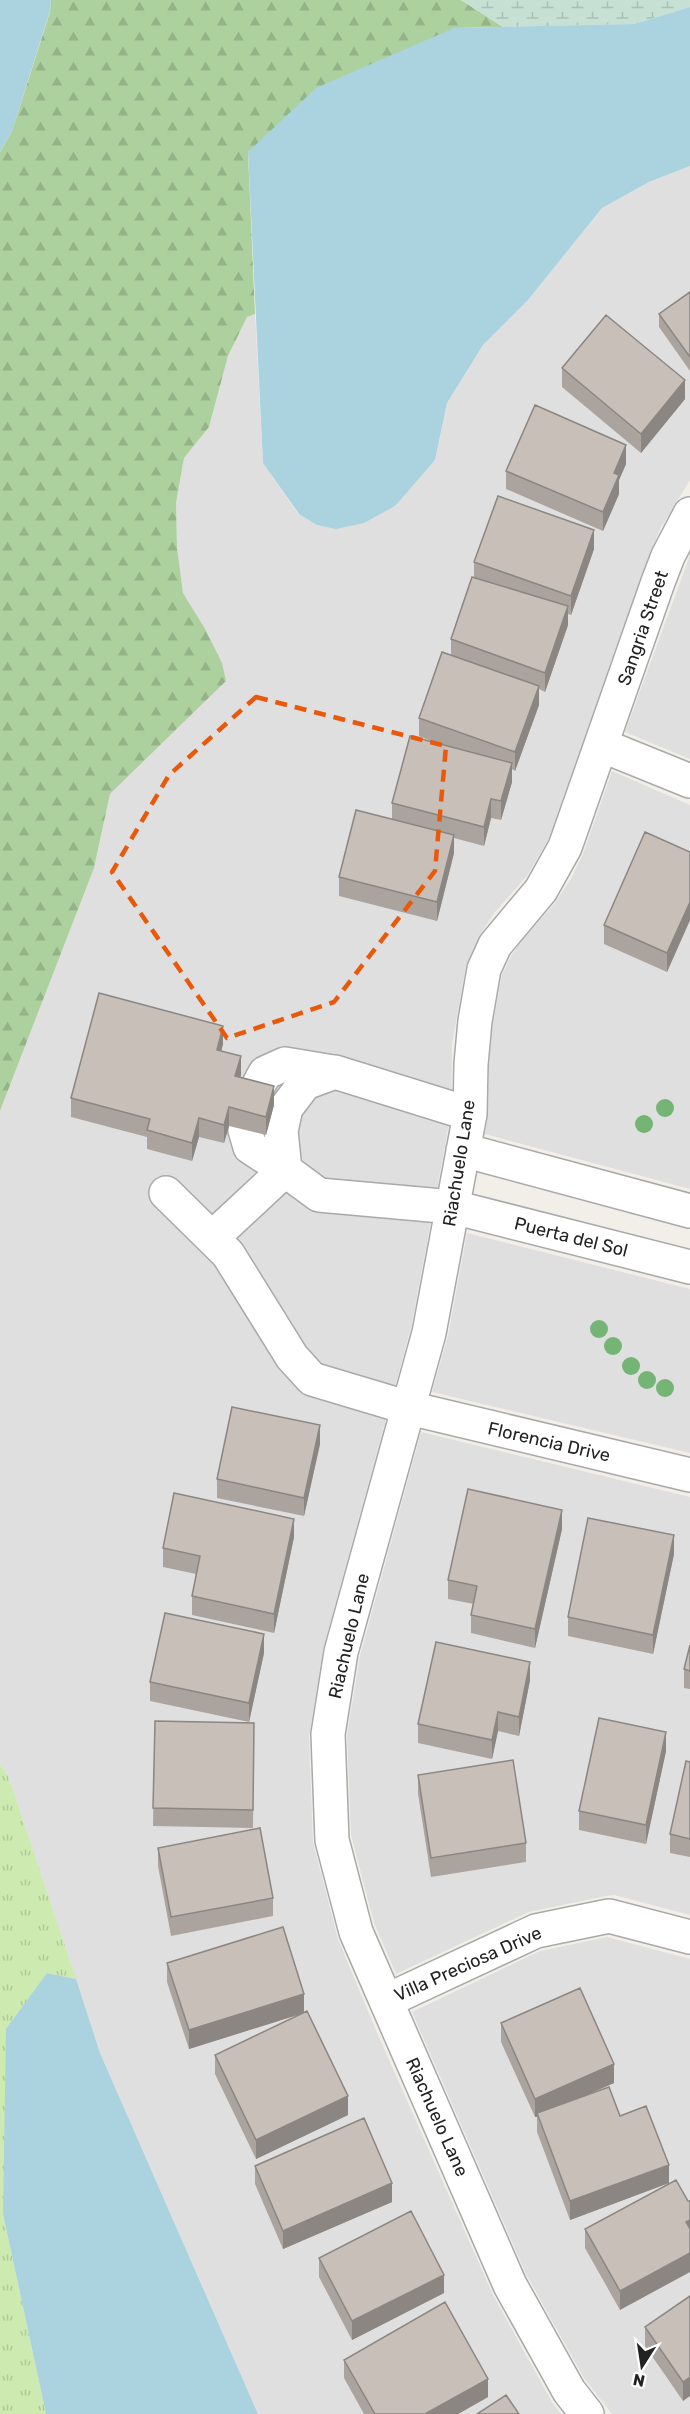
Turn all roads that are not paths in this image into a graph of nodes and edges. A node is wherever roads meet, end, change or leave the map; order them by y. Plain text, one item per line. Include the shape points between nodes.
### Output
1 (690, 514) edge
2 (601, 745) junction
3 (690, 781) edge
4 (471, 1065) joint
5 (335, 1072) junction
6 (470, 1114) junction
7 (463, 1150) junction
8 (285, 1170) junction
9 (166, 1193) dead end
10 (453, 1208) junction
11 (690, 1211) edge
12 (213, 1238) junction
13 (690, 1267) edge
14 (409, 1408) junction
15 (690, 1475) edge
16 (690, 1937) edge
17 (386, 2001) junction
18 (587, 2414) edge

1 - 2 street, Sangria Street via 665,565
2 - 3 street
2 - 4 street, Sangria Street via 554,869 495,945 484,969
4 - 6 street, Riachuelo Lane
5 - 6 street
5 - 8 street via 305,1083 286,1108 281,1131
5 - 8 street, Puerta del Sol via 285,1064 266,1073 248,1114 250,1147
6 - 7 street, Riachuelo Lane
7 - 10 street, Riachuelo Lane
7 - 11 street
8 - 10 street, Puerta del Sol via 320,1195
8 - 12 street
9 - 12 street, Florencia Drive
10 - 13 street, Puerta del Sol
10 - 14 street, Riachuelo Lane via 429,1333
12 - 14 street, Florencia Drive via 228,1254 292,1357 312,1379
14 - 15 street, Florencia Drive
14 - 17 street, Riachuelo Lane via 341,1652 328,1734 332,1840 356,1932
16 - 17 street, Villa Preciosa Drive via 609,1916 536,1931
17 - 18 street, Riachuelo Lane via 510,2285 568,2391

